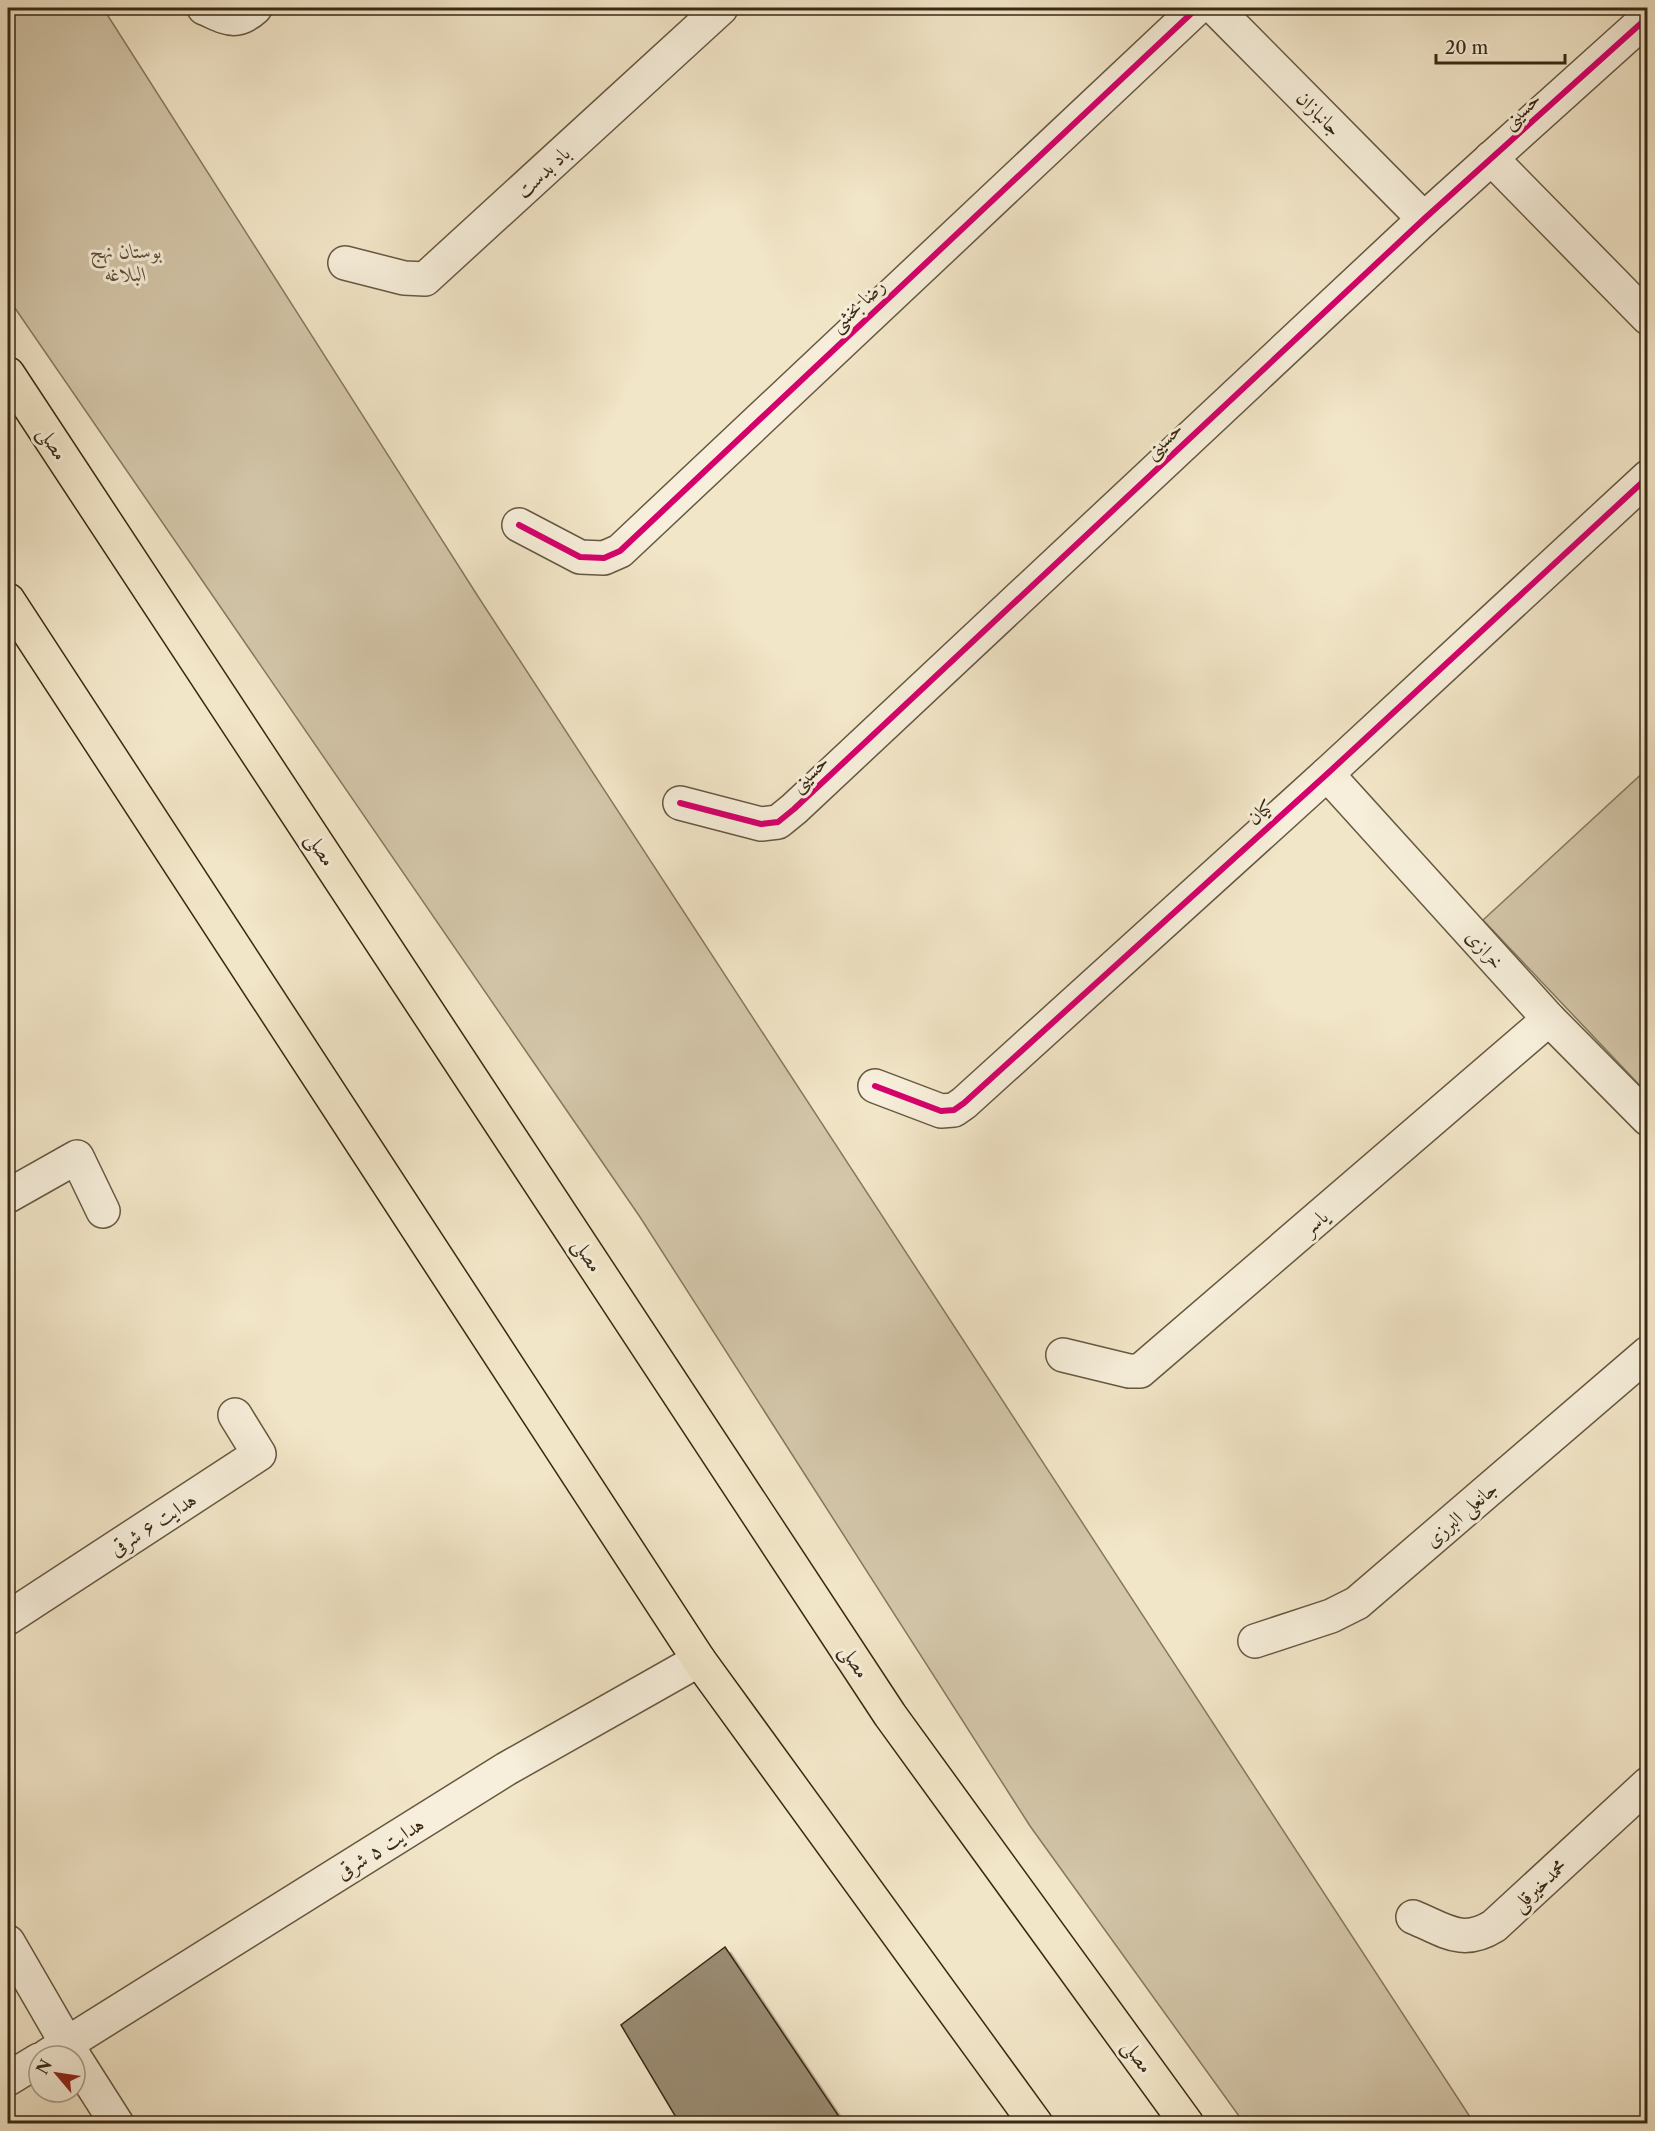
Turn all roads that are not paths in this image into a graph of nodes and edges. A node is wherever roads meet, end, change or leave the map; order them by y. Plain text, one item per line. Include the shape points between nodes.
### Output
1 (204, 8) edge
2 (255, 8) edge
3 (720, 8) edge
4 (1197, 8) edge
5 (1215, 8) edge
6 (1647, 17) edge
7 (1491, 158) junction
8 (1424, 219) junction
9 (345, 263) dead end
10 (1647, 318) edge
11 (8, 374) edge
12 (1647, 477) edge
13 (519, 525) dead end
14 (8, 600) edge
15 (1327, 774) junction
16 (680, 803) dead end
17 (1549, 1019) junction
18 (875, 1086) dead end
19 (1647, 1119) edge
20 (8, 1196) edge
21 (103, 1211) dead end
22 (1647, 1353) edge
23 (1063, 1355) dead end
24 (235, 1415) dead end
25 (8, 1618) edge
26 (1255, 1641) dead end
27 (699, 1660) junction
28 (1647, 1784) edge
29 (1413, 1917) dead end
30 (8, 1942) edge
31 (55, 2044) edge
32 (77, 2044) edge
33 (27, 2070) edge
34 (8, 2079) edge
35 (87, 2088) edge
36 (117, 2124) edge
37 (1036, 2124) edge
38 (1187, 2124) edge

1 - 2 street via 230,19 239,19
3 - 9 street, باد بدست via 425,279 404,278
4 - 13 street, رضا بخشی via 620,550 604,558 580,557
5 - 8 street, جانبازان
6 - 7 street, حسینی
7 - 8 street, حسینی
7 - 10 street
8 - 16 street, حسینی via 786,816 778,822 761,824
11 - 38 main road, مصلی via 890,1715
12 - 15 street, کیان
14 - 27 main road
15 - 17 street, خرازی
15 - 18 street, کیان via 954,1110 941,1111
17 - 19 street, خرازی
17 - 23 street, یاسر via 1140,1371
20 - 21 street via 77,1157
22 - 26 street, جانعلی البرزی via 1357,1603 1331,1616
24 - 25 street, هدایت ۶ شرقی via 259,1454
27 - 32 street, هدایت ۵ شرقی via 506,1769
27 - 37 main road
28 - 29 street, محمدخیرقلی via 1494,1926 1479,1935 1459,1936
30 - 31 street
33 - 34 street, هدایت ۵ شرقی
35 - 36 street

